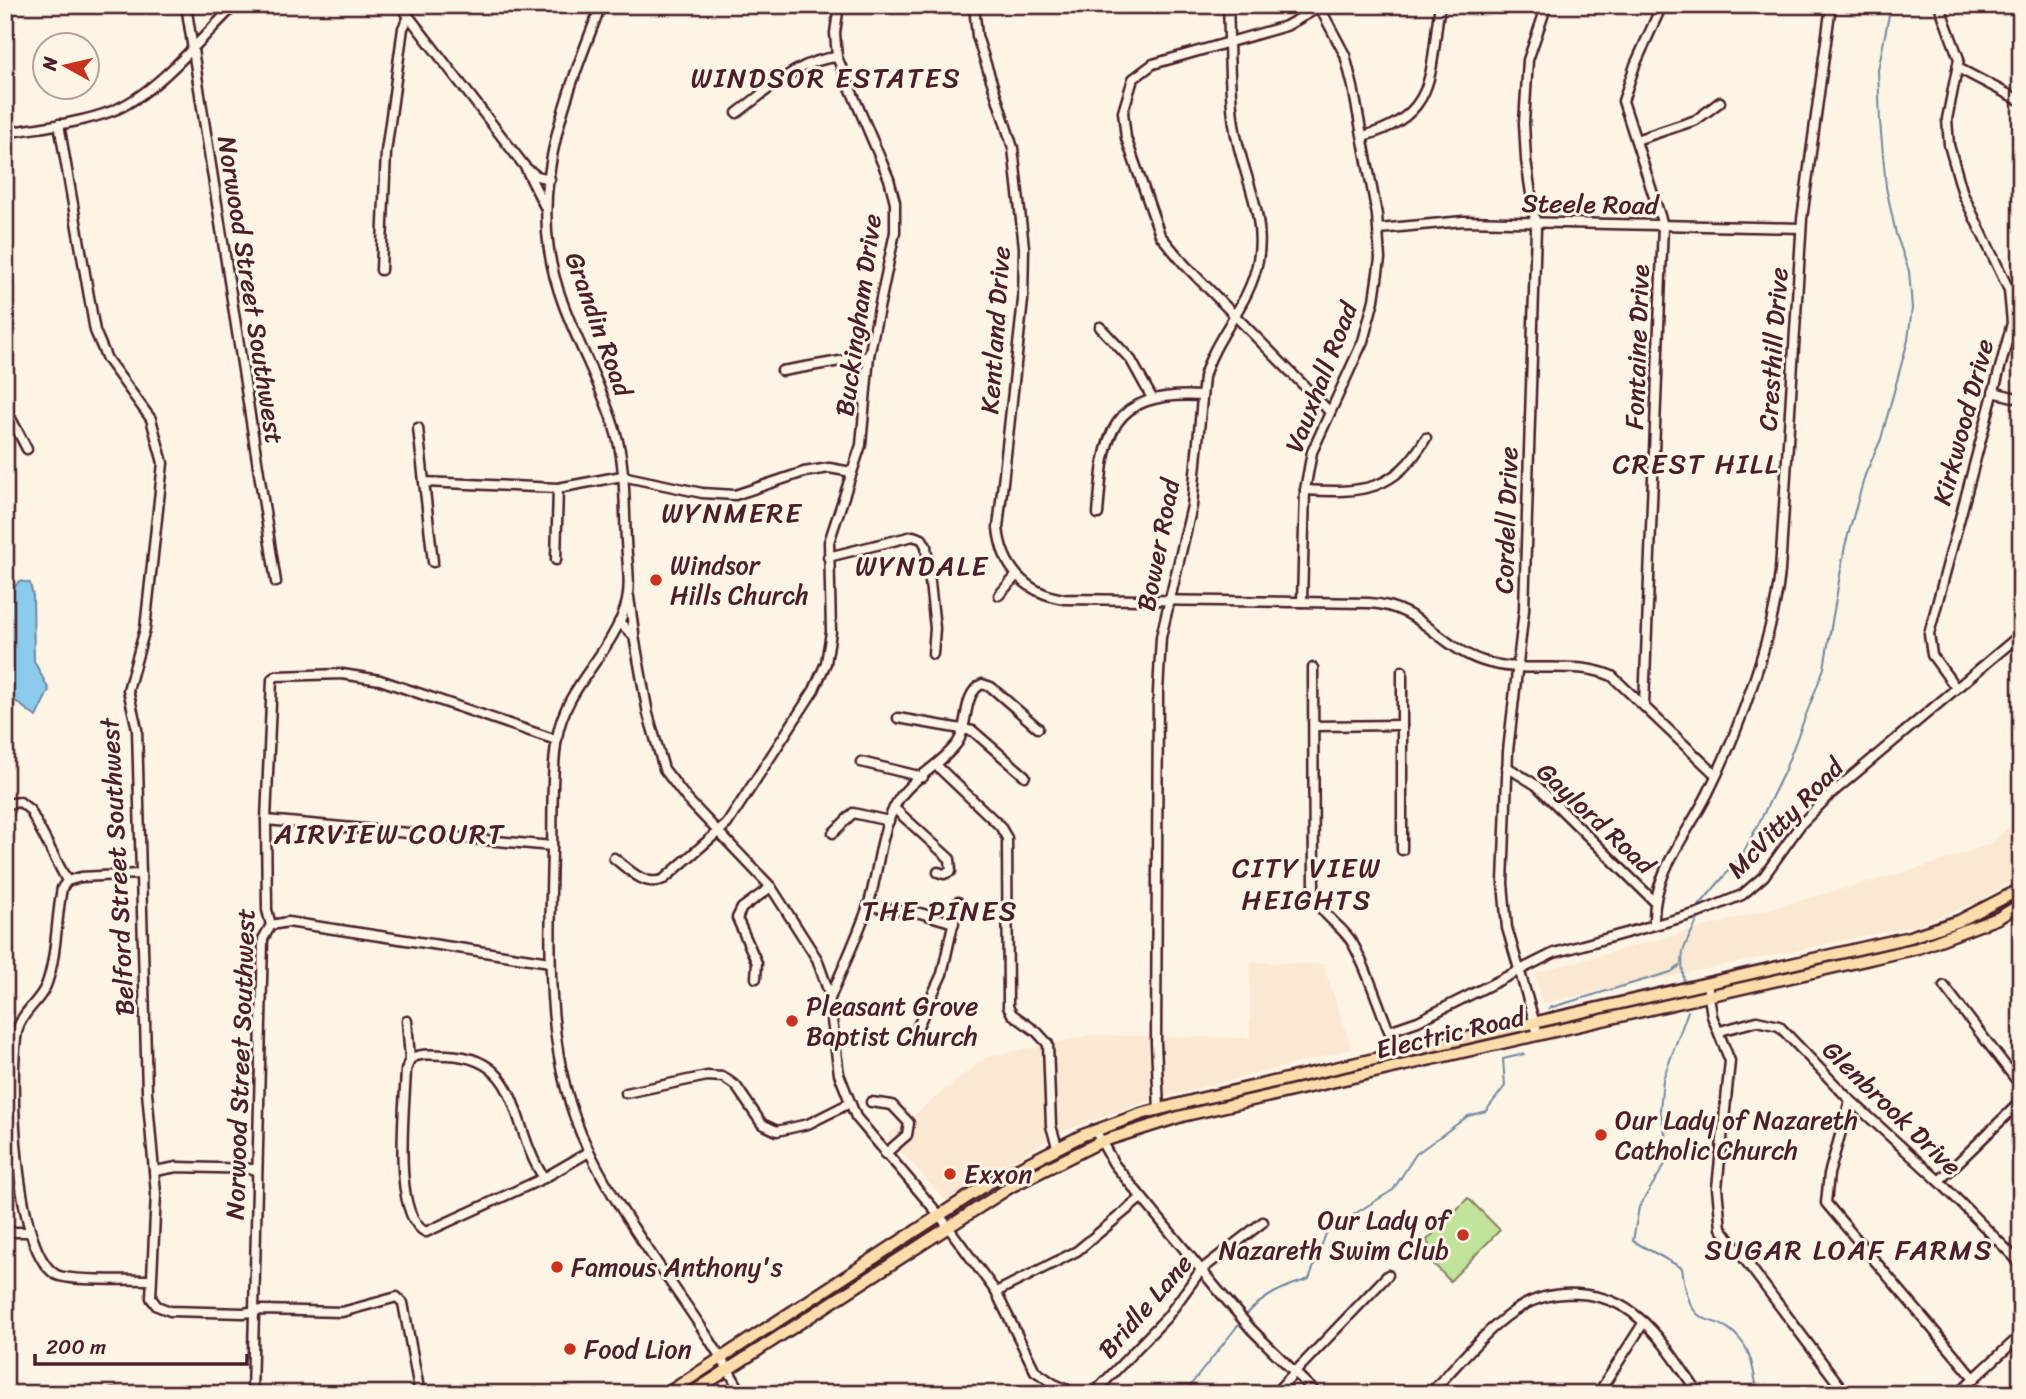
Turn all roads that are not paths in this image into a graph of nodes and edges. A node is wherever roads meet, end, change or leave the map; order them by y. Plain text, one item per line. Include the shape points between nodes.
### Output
1 (186, 5) edge
2 (235, 5) edge
3 (400, 5) edge
4 (601, 5) edge
5 (839, 5) edge
6 (974, 5) edge
7 (1228, 5) edge
8 (1440, 5) edge
9 (1547, 5) edge
10 (1662, 5) edge
11 (1831, 5) edge
12 (1939, 5) edge
13 (1322, 7) edge
14 (409, 17) junction
15 (1230, 43) junction
16 (192, 47) junction
17 (837, 57) junction
18 (1958, 68) junction
19 (2021, 101) edge
20 (1720, 102) dead end
21 (737, 113) dead end
22 (59, 124) junction
23 (5, 133) edge
24 (1363, 136) junction
25 (1636, 140) junction
26 (526, 168) junction
27 (550, 179) junction
28 (547, 211) junction
29 (1536, 224) junction
30 (1663, 225) junction
31 (1801, 228) junction
32 (1379, 229) junction
33 (381, 270) dead end
34 (2017, 306) edge
35 (1234, 316) junction
36 (1100, 327) dead end
37 (869, 356) junction
38 (782, 371) dead end
39 (1993, 392) junction
40 (1202, 396) junction
41 (1152, 398) junction
42 (2021, 399) edge
43 (5, 407) edge
44 (1330, 412) junction
45 (418, 428) dead end
46 (1426, 438) dead end
47 (27, 449) dead end
48 (852, 472) junction
49 (622, 477) junction
50 (424, 482) junction
51 (558, 488) junction
52 (1305, 490) junction
53 (1098, 514) dead end
54 (828, 558) junction
55 (555, 560) dead end
56 (433, 562) dead end
57 (1016, 576) junction
58 (276, 582) dead end
59 (628, 592) junction
60 (999, 595) dead end
61 (1169, 601) junction
62 (1303, 602) junction
63 (619, 622) junction
64 (2021, 634) edge
65 (635, 639) junction
66 (933, 653) dead end
67 (1313, 668) dead end
68 (1519, 669) junction
69 (1402, 671) dead end
70 (1956, 688) junction
71 (1644, 705) junction
72 (898, 718) dead end
73 (1402, 725) junction
74 (1314, 726) junction
75 (965, 728) junction
76 (1038, 728) dead end
77 (556, 740) junction
78 (861, 762) dead end
79 (937, 766) junction
80 (1507, 767) junction
81 (1716, 775) junction
82 (1024, 776) dead end
83 (923, 777) junction
84 (5, 804) edge
85 (894, 808) junction
86 (266, 820) junction
87 (889, 821) junction
88 (719, 831) junction
89 (833, 833) dead end
90 (552, 846) junction
91 (1402, 850) dead end
92 (614, 858) dead end
93 (938, 872) dead end
94 (139, 874) junction
95 (66, 881) junction
96 (771, 887) junction
97 (2021, 889) edge
98 (1654, 901) junction
99 (958, 902) dead end
100 (2021, 904) edge
101 (868, 906) junction
102 (954, 923) junction
103 (1654, 924) junction
104 (271, 925) junction
105 (550, 962) junction
106 (1521, 967) junction
107 (756, 978) dead end
108 (1707, 983) junction
109 (1944, 986) dead end
110 (1709, 996) junction
111 (829, 1001) junction
112 (407, 1021) dead end
113 (1535, 1022) junction
114 (1720, 1031) junction
115 (1538, 1034) junction
116 (913, 1037) dead end
117 (410, 1059) junction
118 (2021, 1086) edge
119 (626, 1093) dead end
120 (1850, 1100) junction
121 (2021, 1101) edge
122 (871, 1102) dead end
123 (848, 1104) junction
124 (1158, 1109) junction
125 (1095, 1130) junction
126 (1100, 1142) junction
127 (1057, 1146) junction
128 (589, 1152) junction
129 (885, 1154) junction
130 (256, 1169) junction
131 (155, 1171) junction
132 (544, 1178) junction
133 (1939, 1181) junction
134 (1141, 1198) junction
135 (940, 1216) junction
136 (1263, 1222) dead end
137 (947, 1227) junction
138 (5, 1232) edge
139 (29, 1232) junction
140 (2021, 1264) edge
141 (1201, 1270) junction
142 (1388, 1275) dead end
143 (150, 1280) junction
144 (996, 1292) junction
145 (254, 1311) junction
146 (1644, 1322) junction
147 (2021, 1335) edge
148 (721, 1358) junction
149 (728, 1368) junction
150 (1294, 1371) junction
151 (1974, 1378) junction
152 (111, 1394) edge
153 (124, 1394) edge
154 (252, 1394) edge
155 (420, 1394) edge
156 (666, 1394) edge
157 (690, 1394) edge
158 (742, 1394) edge
159 (1077, 1394) edge
160 (1093, 1394) edge
161 (1274, 1394) edge
162 (1317, 1394) edge
163 (1429, 1394) edge
164 (1598, 1394) edge
165 (1699, 1394) edge
166 (1846, 1394) edge
167 (1957, 1394) edge

1 - 16 street, Norwood Street Southwest
2 - 16 street
3 - 14 street
4 - 27 street, Grandin Road via 569,89
5 - 17 street, Buckingham Drive
6 - 57 street, Kentland Drive via 977,36 1013,148 1023,228 1023,300 998,528 1001,549
7 - 15 street, Bower Road
8 - 24 street via 1432,74 1422,99 1398,122
9 - 29 street, Cordell Drive via 1531,48 1526,82 1524,144
10 - 25 street, Fontaine Drive via 1624,93 1624,108
11 - 31 street, Cresthill Drive
12 - 18 street, Kirkwood Drive via 1954,40
13 - 15 street via 1286,26
13 - 24 street, Vauxhall Road via 1345,55
14 - 26 street
14 - 33 street via 403,28 387,144
15 - 35 street, Bower Road via 1234,125 1260,239 1255,275
15 - 35 street via 1145,69 1133,79 1123,112 1126,138 1160,235
16 - 22 street via 124,106
16 - 58 street, Norwood Street Southwest
17 - 21 street via 796,69
17 - 37 street, Buckingham Drive via 895,202 895,232
18 - 19 street
18 - 34 street, Kirkwood Drive via 1947,119 1949,145 1963,194
20 - 25 street via 1696,120
22 - 23 street
22 - 94 street, Belford Street Southwest via 95,331 107,359 151,419 163,463 145,629 128,690 137,729
24 - 32 street, Vauxhall Road
25 - 30 street, Fontaine Drive
26 - 27 street
26 - 28 street
27 - 28 street, Grandin Road
28 - 49 street, Grandin Road via 552,267 612,421
29 - 30 street, Steele Road
29 - 32 street, Steele Road via 1431,222
29 - 68 street, Cordell Drive
30 - 31 street, Steele Road
30 - 71 street, Fontaine Drive
31 - 81 street, Cresthill Drive via 1778,586 1768,635
32 - 44 street, Vauxhall Road via 1370,318
34 - 39 street, Kirkwood Drive
35 - 40 street, Bower Road via 1212,356
35 - 44 street
36 - 41 street via 1131,360
37 - 38 street
37 - 48 street, Buckingham Drive via 864,428
39 - 42 street
39 - 70 street, Kirkwood Drive via 1929,634 1932,655
40 - 41 street
40 - 61 street, Bower Road via 1189,526
41 - 53 street via 1127,412 1111,435 1102,462
43 - 47 street
44 - 52 street, Vauxhall Road via 1311,452
45 - 50 street
46 - 52 street via 1410,462 1382,485 1356,491
48 - 49 street via 829,468 804,472 726,495
48 - 54 street, Buckingham Drive
49 - 51 street
49 - 59 street, Grandin Road
50 - 51 street
50 - 56 street
51 - 55 street
52 - 62 street, Vauxhall Road
54 - 66 street via 914,536 922,539 935,628
54 - 88 street, Buckingham Drive via 831,632 826,663 814,690
57 - 60 street
57 - 61 street via 1053,597
59 - 63 street
59 - 65 street
61 - 62 street
61 - 124 street, Bower Road via 1161,637 1158,692
62 - 68 street via 1393,606 1424,621 1469,656
63 - 65 street
63 - 77 street via 576,688
64 - 70 street, McVitty Road
65 - 88 street via 664,769
67 - 74 street
68 - 71 street via 1606,673
68 - 80 street, Cordell Drive
69 - 73 street
70 - 103 street, McVitty Road via 1811,813 1755,885 1719,906
71 - 81 street
72 - 75 street
73 - 74 street
73 - 91 street
74 - 106 street, McVitty Road via 1314,893 1320,909 1354,946 1389,1031 1418,1021
75 - 76 street via 970,696 982,684
75 - 79 street
75 - 82 street via 980,735
77 - 86 street, Norwood Street Southwest via 380,680 342,674 276,676 272,679
77 - 90 street
78 - 83 street
79 - 83 street
79 - 127 street via 1007,838 1008,1007 1048,1044 1051,1126
80 - 98 street, Gaylord Road via 1536,785
80 - 106 street, Cordell Drive via 1503,903
81 - 98 street, Cresthill Drive via 1661,876
83 - 85 street
84 - 95 street via 20,802 30,810
85 - 87 street
85 - 93 street via 950,859 951,870
86 - 90 street
86 - 104 street, Norwood Street Southwest
87 - 89 street via 853,813
87 - 101 street
88 - 92 street, Buckingham Drive via 660,881 641,878
88 - 96 street
90 - 105 street
94 - 95 street
94 - 131 street, Belford Street Southwest via 147,1092
95 - 139 street via 48,981 22,1018 16,1037 16,1138
96 - 107 street via 742,908 737,918 757,963
96 - 111 street via 817,959
97 - 108 main road, Electric Road via 1935,929
98 - 103 street, Cresthill Drive
99 - 102 street
100 - 110 main road, Electric Road via 1998,918 1918,948
101 - 102 street
101 - 111 street
102 - 116 street via 943,974
103 - 106 street, McVitty Road
104 - 105 street via 288,922
104 - 130 street, Norwood Street Southwest via 263,939
105 - 128 street via 563,1076
106 - 113 street, Cordell Drive
108 - 110 street
108 - 113 main road, Electric Road
109 - 118 street
110 - 114 street
110 - 115 main road, Electric Road
111 - 123 street
112 - 117 street
113 - 115 street, Cordell Drive
113 - 124 main road, Electric Road
114 - 120 street, Glenbrook Drive via 1744,1023 1773,1023
114 - 166 street via 1730,1072 1717,1188 1721,1228
115 - 126 main road, Electric Road via 1182,1116
117 - 132 street via 421,1054 471,1057 494,1069 505,1084 531,1157
117 - 132 street via 406,1070 405,1198 412,1219 426,1232
119 - 123 street via 707,1076 723,1077 736,1086 762,1124 777,1131 808,1124
120 - 133 street, Glenbrook Drive
120 - 151 street via 1829,1174 1826,1203
121 - 133 street
122 - 129 street via 892,1105 909,1123 907,1135
123 - 129 street
124 - 125 main road, Electric Road
125 - 126 street
125 - 127 main road, Electric Road
126 - 134 street
126 - 137 main road, Electric Road via 1047,1166
127 - 135 main road, Electric Road
128 - 132 street
128 - 148 street
129 - 135 street
130 - 131 street via 177,1167
130 - 145 street, Norwood Street Southwest
131 - 143 street, Belford Street Southwest
133 - 140 street, Glenbrook Drive
134 - 141 street
134 - 144 street via 1077,1251
135 - 137 street
135 - 148 main road, Electric Road
136 - 141 street, Bridle Lane
137 - 144 street
137 - 149 main road, Electric Road
138 - 139 street
139 - 143 street via 43,1262 60,1277
141 - 150 street
141 - 160 street, Bridle Lane via 1153,1333
142 - 150 street
143 - 145 street via 151,1298 163,1309
144 - 159 street via 1035,1371
145 - 154 street, Norwood Street Southwest
145 - 155 street via 342,1312 392,1296 403,1304
146 - 163 street via 1626,1307 1602,1297 1576,1293 1533,1301 1515,1310
146 - 164 street
146 - 165 street
147 - 151 street
148 - 149 street
148 - 156 main road, Electric Road
149 - 157 main road, Electric Road
149 - 158 street
150 - 161 street
150 - 162 street
151 - 167 street
152 - 153 street

